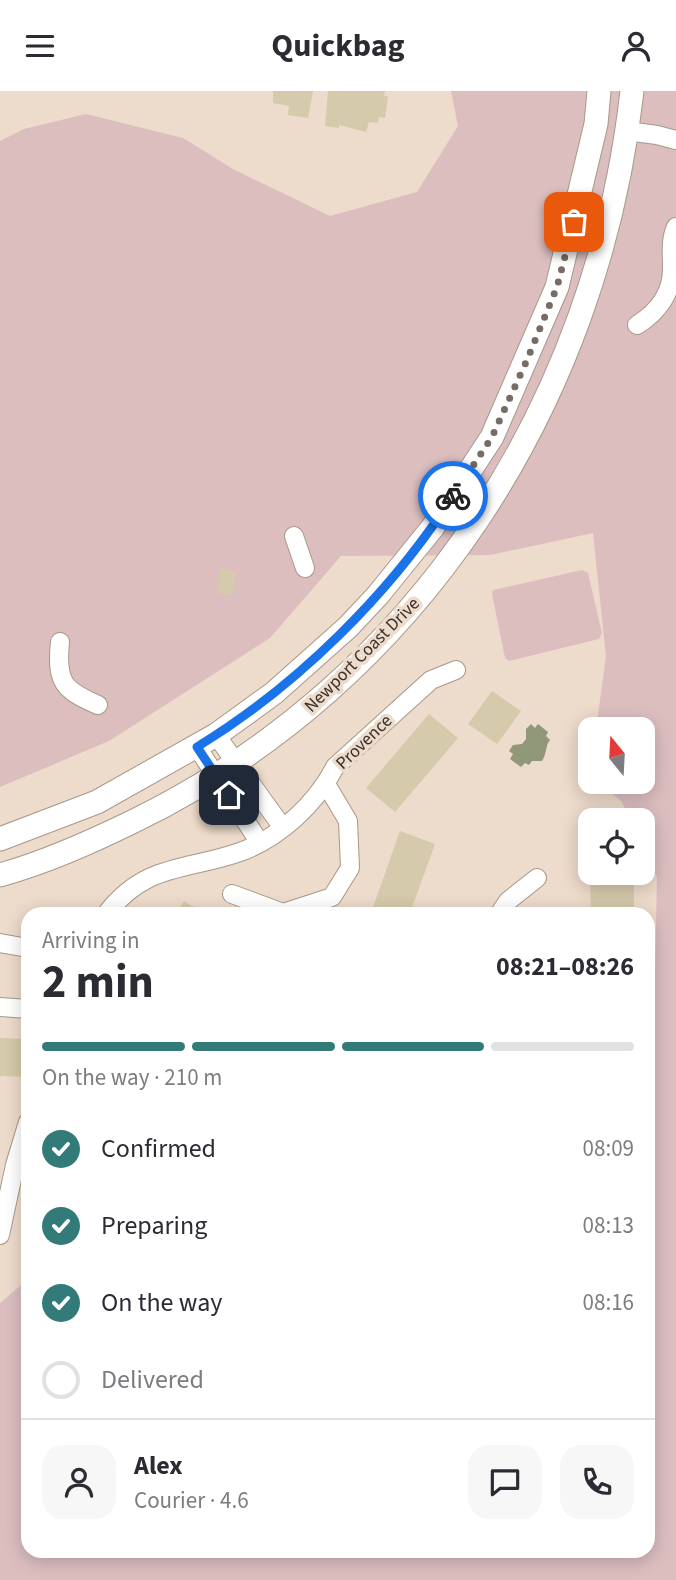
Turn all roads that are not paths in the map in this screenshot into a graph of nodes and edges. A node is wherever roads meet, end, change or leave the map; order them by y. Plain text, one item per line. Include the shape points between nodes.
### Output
1 (599, 91) edge
2 (632, 91) edge
3 (627, 131) junction
4 (676, 140) edge
5 (676, 227) edge
6 (637, 325) dead end
7 (294, 537) dead end
8 (305, 568) dead end
9 (60, 642) dead end
10 (456, 670) dead end
11 (99, 705) dead end
12 (207, 741) junction
13 (226, 769) junction
14 (326, 784) junction
15 (283, 828) junction
16 (0, 839) edge
17 (260, 843) junction
18 (0, 874) edge
19 (537, 878) dead end
20 (232, 894) dead end
21 (112, 907) edge
22 (267, 907) edge
23 (301, 907) edge
24 (504, 907) edge
25 (0, 943) edge
26 (21, 947) edge
27 (0, 1007) edge
28 (21, 1008) edge
29 (21, 1169) edge
30 (0, 1235) edge

1 - 12 main road, Newport Coast Drive via 596,124 557,287 492,437 433,527 378,595 274,693
2 - 3 main road, Newport Coast Drive
3 - 4 street
3 - 13 main road, Newport Coast Drive via 592,284 564,359 523,448 484,511 420,598 366,657 304,714
5 - 6 street via 669,288 652,315
7 - 8 street
9 - 11 street via 58,663 67,688
10 - 14 street, Provence via 431,680 335,767
12 - 13 street
12 - 16 main road, Newport Coast Drive via 97,802
13 - 15 street
13 - 17 street
13 - 18 main road, Newport Coast Drive via 172,802 88,843
14 - 15 street, Provence
14 - 23 street via 348,821 350,868 332,897
15 - 17 street, Provence
17 - 21 street, Provence via 156,874 128,890
19 - 24 street
20 - 22 street
25 - 26 street
27 - 28 street
29 - 30 street

